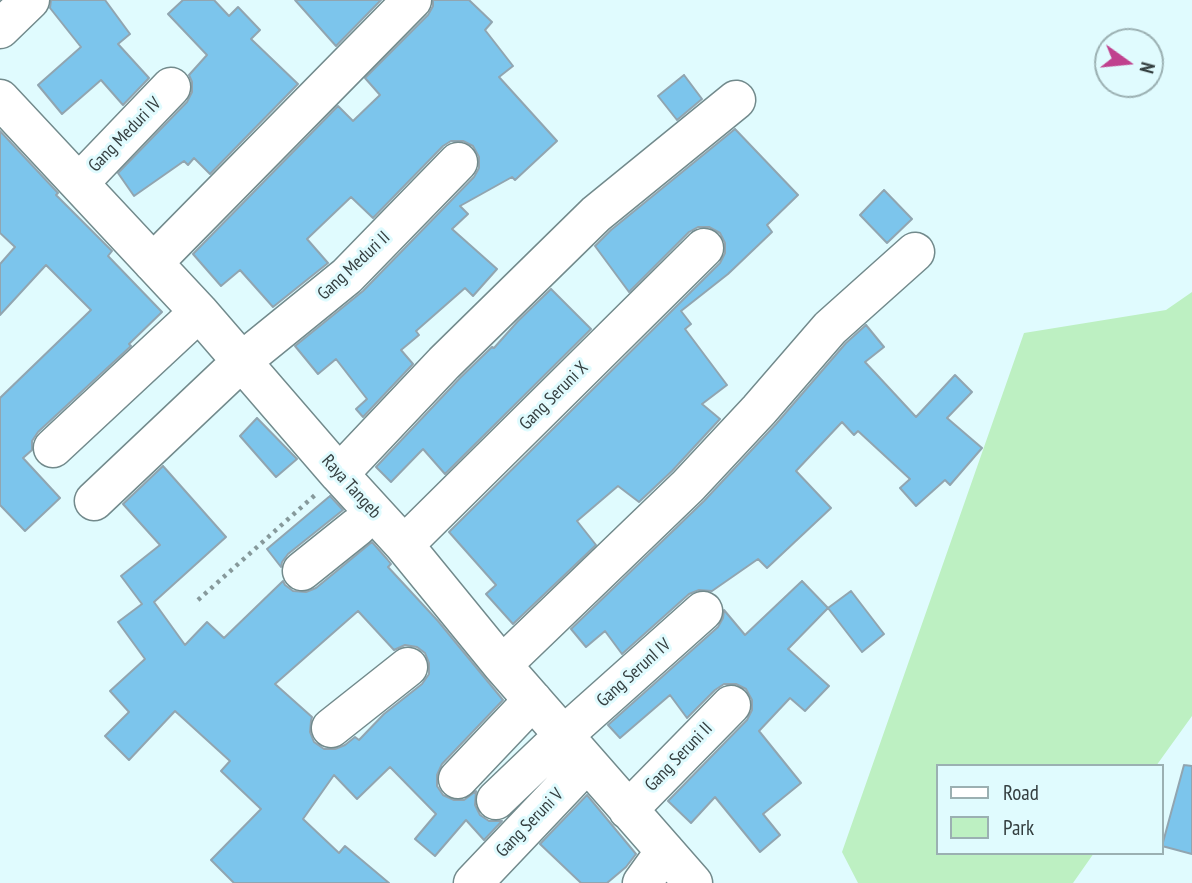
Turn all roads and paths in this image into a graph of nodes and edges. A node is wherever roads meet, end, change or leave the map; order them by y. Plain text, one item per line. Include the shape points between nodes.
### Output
1 (30, 0) edge
2 (412, 0) edge
3 (0, 29) edge
4 (171, 87) dead end
5 (0, 99) edge
6 (736, 100) dead end
7 (458, 162) dead end
8 (79, 183) junction
9 (704, 247) dead end
10 (915, 253) dead end
11 (153, 263) junction
12 (199, 312) junction
13 (241, 362) junction
14 (53, 449) dead end
15 (339, 474) junction
16 (94, 501) dead end
17 (356, 527) dead end
18 (404, 545) junction
19 (302, 570) dead end
20 (198, 600) dead end
21 (703, 611) dead end
22 (502, 664) junction
23 (408, 667) dead end
24 (533, 701) junction
25 (731, 705) dead end
26 (331, 728) dead end
27 (575, 749) junction
28 (458, 779) dead end
29 (496, 800) dead end
30 (628, 810) junction
31 (665, 851) junction
32 (473, 883) edge
33 (642, 883) edge
34 (693, 883) edge

1 - 3 street
2 - 11 street
4 - 8 street, Gang Meduri IV
5 - 8 street, Raya Tangeb
6 - 15 street via 596,214
7 - 13 street, Gang Meduri II via 347,276
8 - 11 street, Raya Tangeb
9 - 18 street, Gang Seruni X
10 - 22 street via 830,328 688,486
11 - 12 street, Raya Tangeb
12 - 13 street, Raya Tangeb
12 - 14 street
13 - 15 street, Raya Tangeb
13 - 16 street, Gang Meduri II
15 - 18 street, Raya Tangeb
15 - 20 path
17 - 19 street
18 - 22 street, Raya Tangeb
21 - 27 street, Gang SerunI IV
22 - 24 street, Raya Tangeb
23 - 26 street
24 - 27 street, Raya Tangeb
24 - 28 street
25 - 30 street, Gang Seruni II
27 - 29 street
27 - 30 street, Raya Tangeb
27 - 32 street, Gang Seruni V
30 - 31 street, Raya Tangeb
31 - 33 street
31 - 34 street, Raya Tangeb

